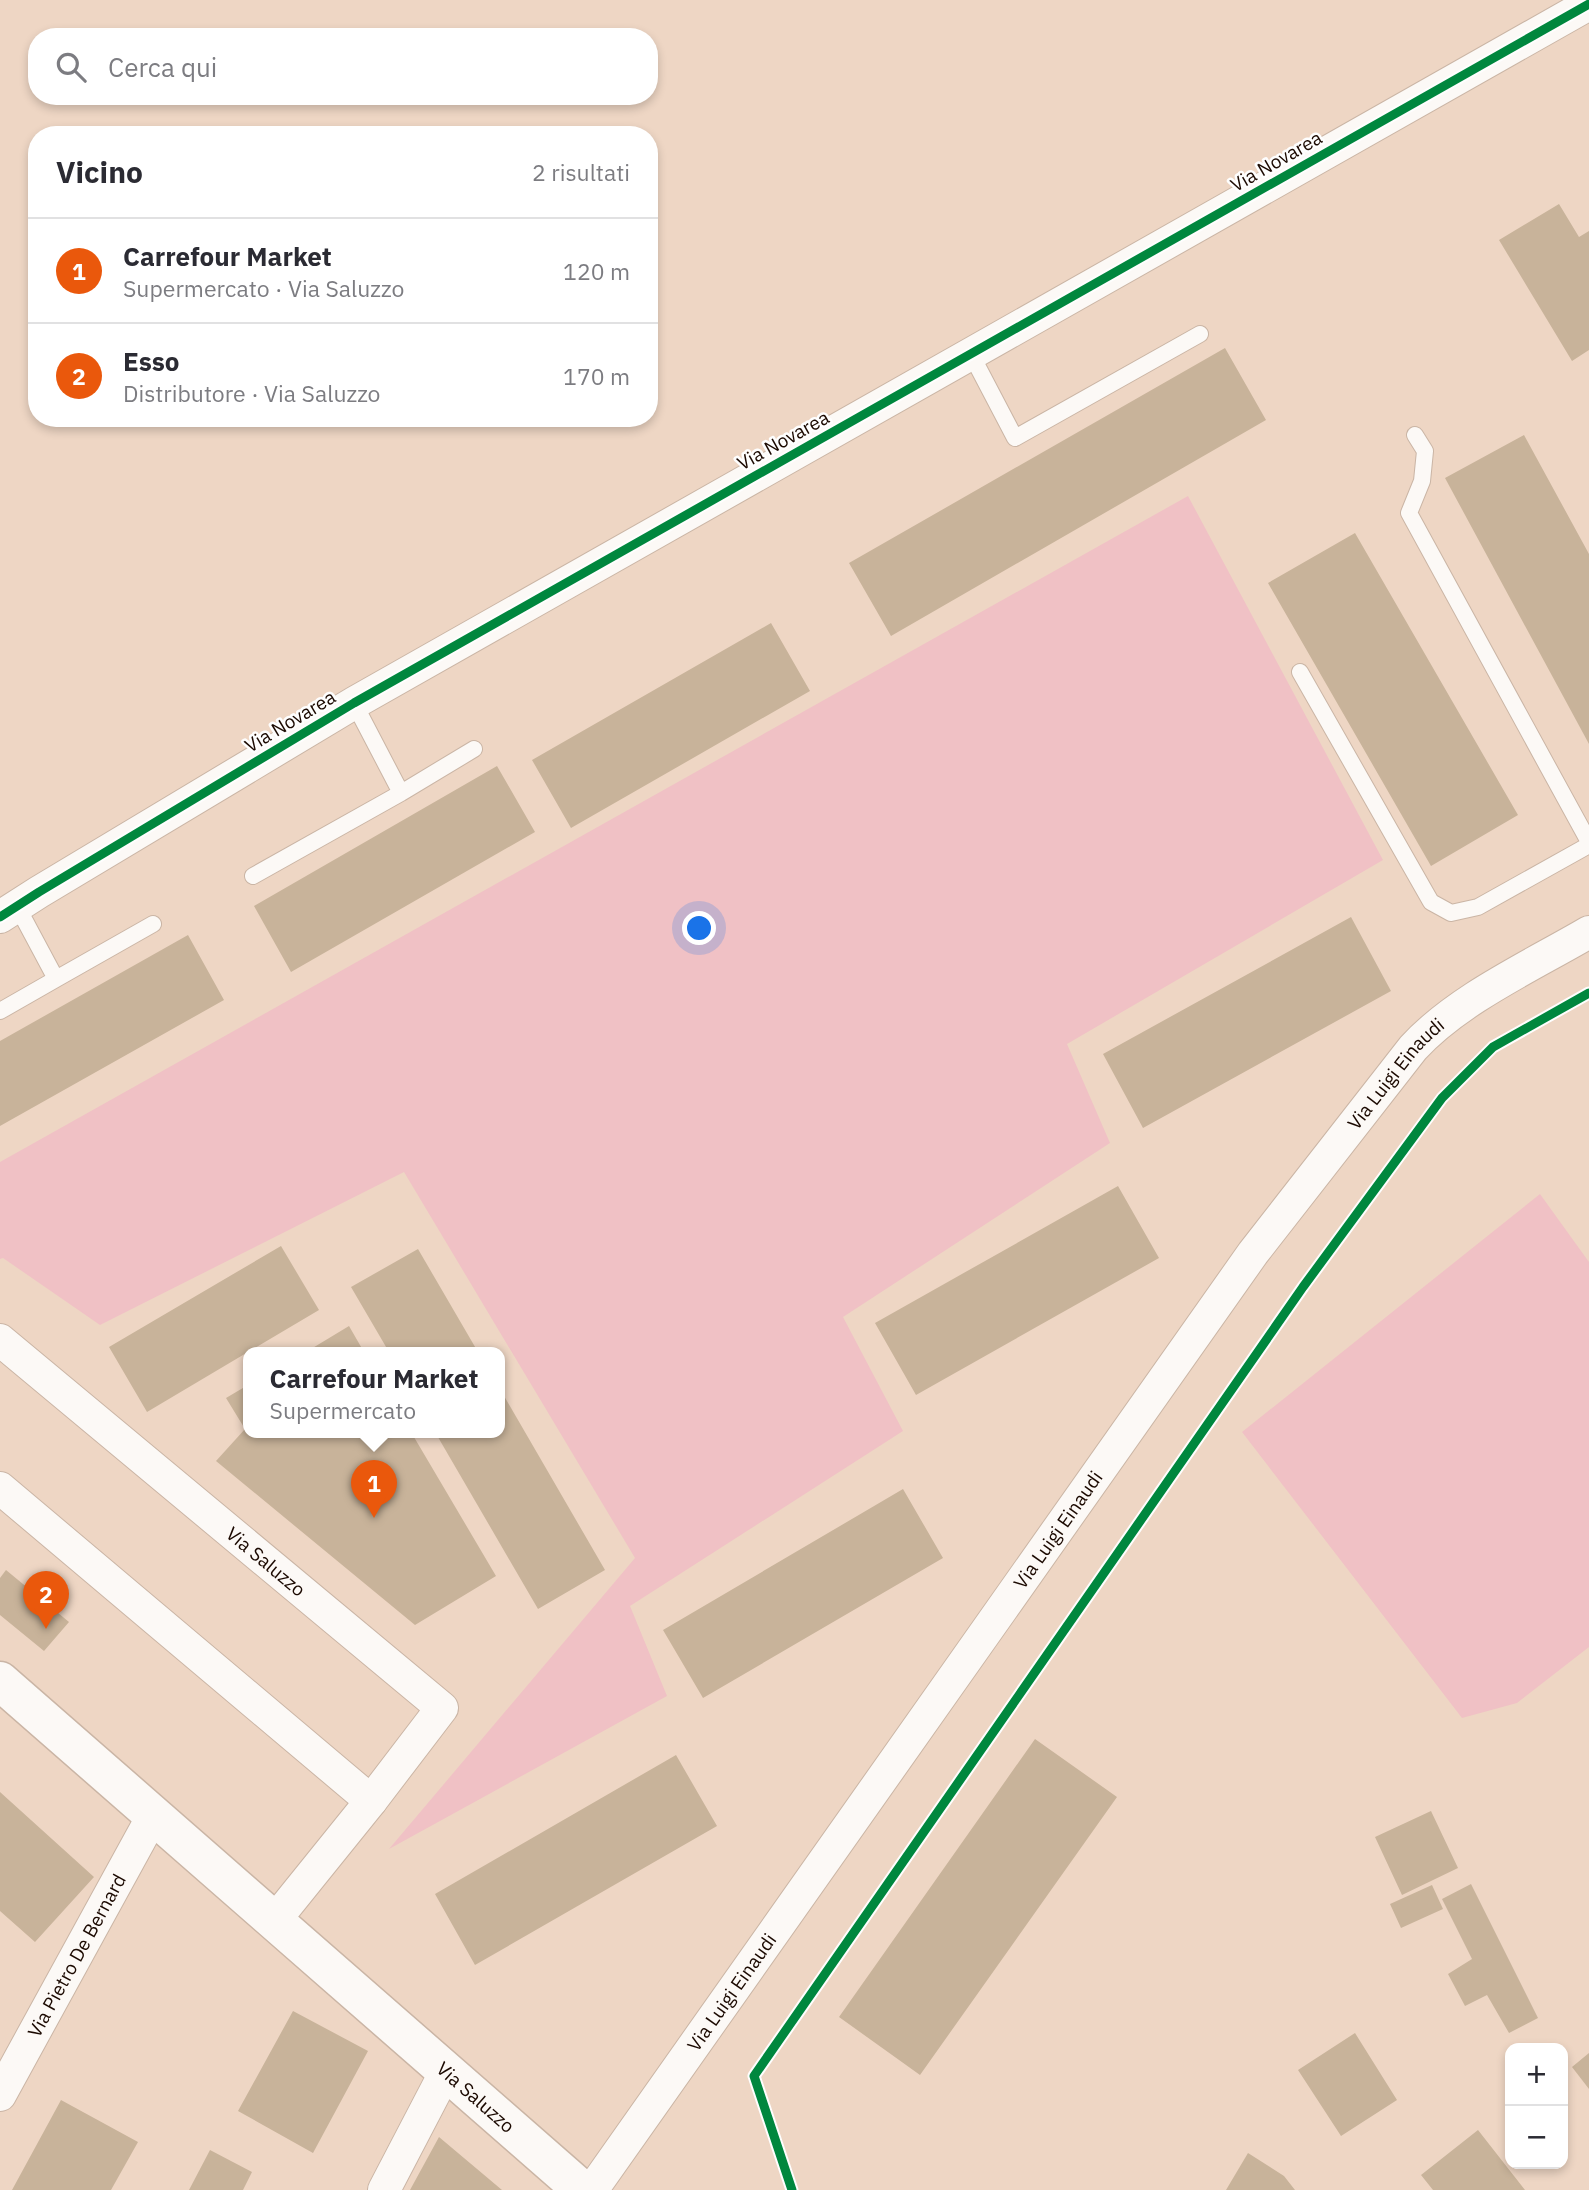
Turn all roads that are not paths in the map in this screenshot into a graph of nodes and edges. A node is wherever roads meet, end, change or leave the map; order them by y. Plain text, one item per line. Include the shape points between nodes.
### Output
1 (1589, 4) edge
2 (1200, 334) dead end
3 (971, 354) junction
4 (1415, 435) dead end
5 (1300, 672) dead end
6 (354, 703) junction
7 (474, 749) dead end
8 (401, 793) junction
9 (1589, 844) edge
10 (253, 876) dead end
11 (8, 912) edge
12 (153, 924) dead end
13 (1589, 932) edge
14 (56, 979) junction
15 (0, 1011) edge
16 (0, 1340) edge
17 (0, 1488) edge
18 (0, 1681) edge
19 (371, 1801) junction
20 (154, 1814) junction
21 (275, 1920) junction
22 (446, 2071) junction
23 (0, 2095) edge
24 (384, 2190) edge
25 (582, 2190) edge
26 (592, 2190) edge

1 - 3 street, Via Novarea
2 - 3 lane via 1015,438
3 - 6 street, Via Novarea
4 - 9 lane via 1425,451 1422,481 1409,513
5 - 9 lane via 1431,902 1451,913 1478,907
6 - 8 lane
6 - 11 street, Via Novarea
7 - 8 lane
8 - 10 lane
11 - 14 lane
12 - 14 lane
13 - 26 street, Via Luigi Einaudi via 1460,1007 1413,1048 1253,1253
14 - 15 lane
16 - 19 street, Via Saluzzo via 442,1708
17 - 19 street
18 - 20 main road, Via Saluzzo
19 - 21 street, Via Saluzzo
20 - 21 main road, Via Saluzzo
20 - 23 street, Via Pietro De Bernard
21 - 22 main road, Via Saluzzo
22 - 24 street
22 - 25 main road, Via Saluzzo

